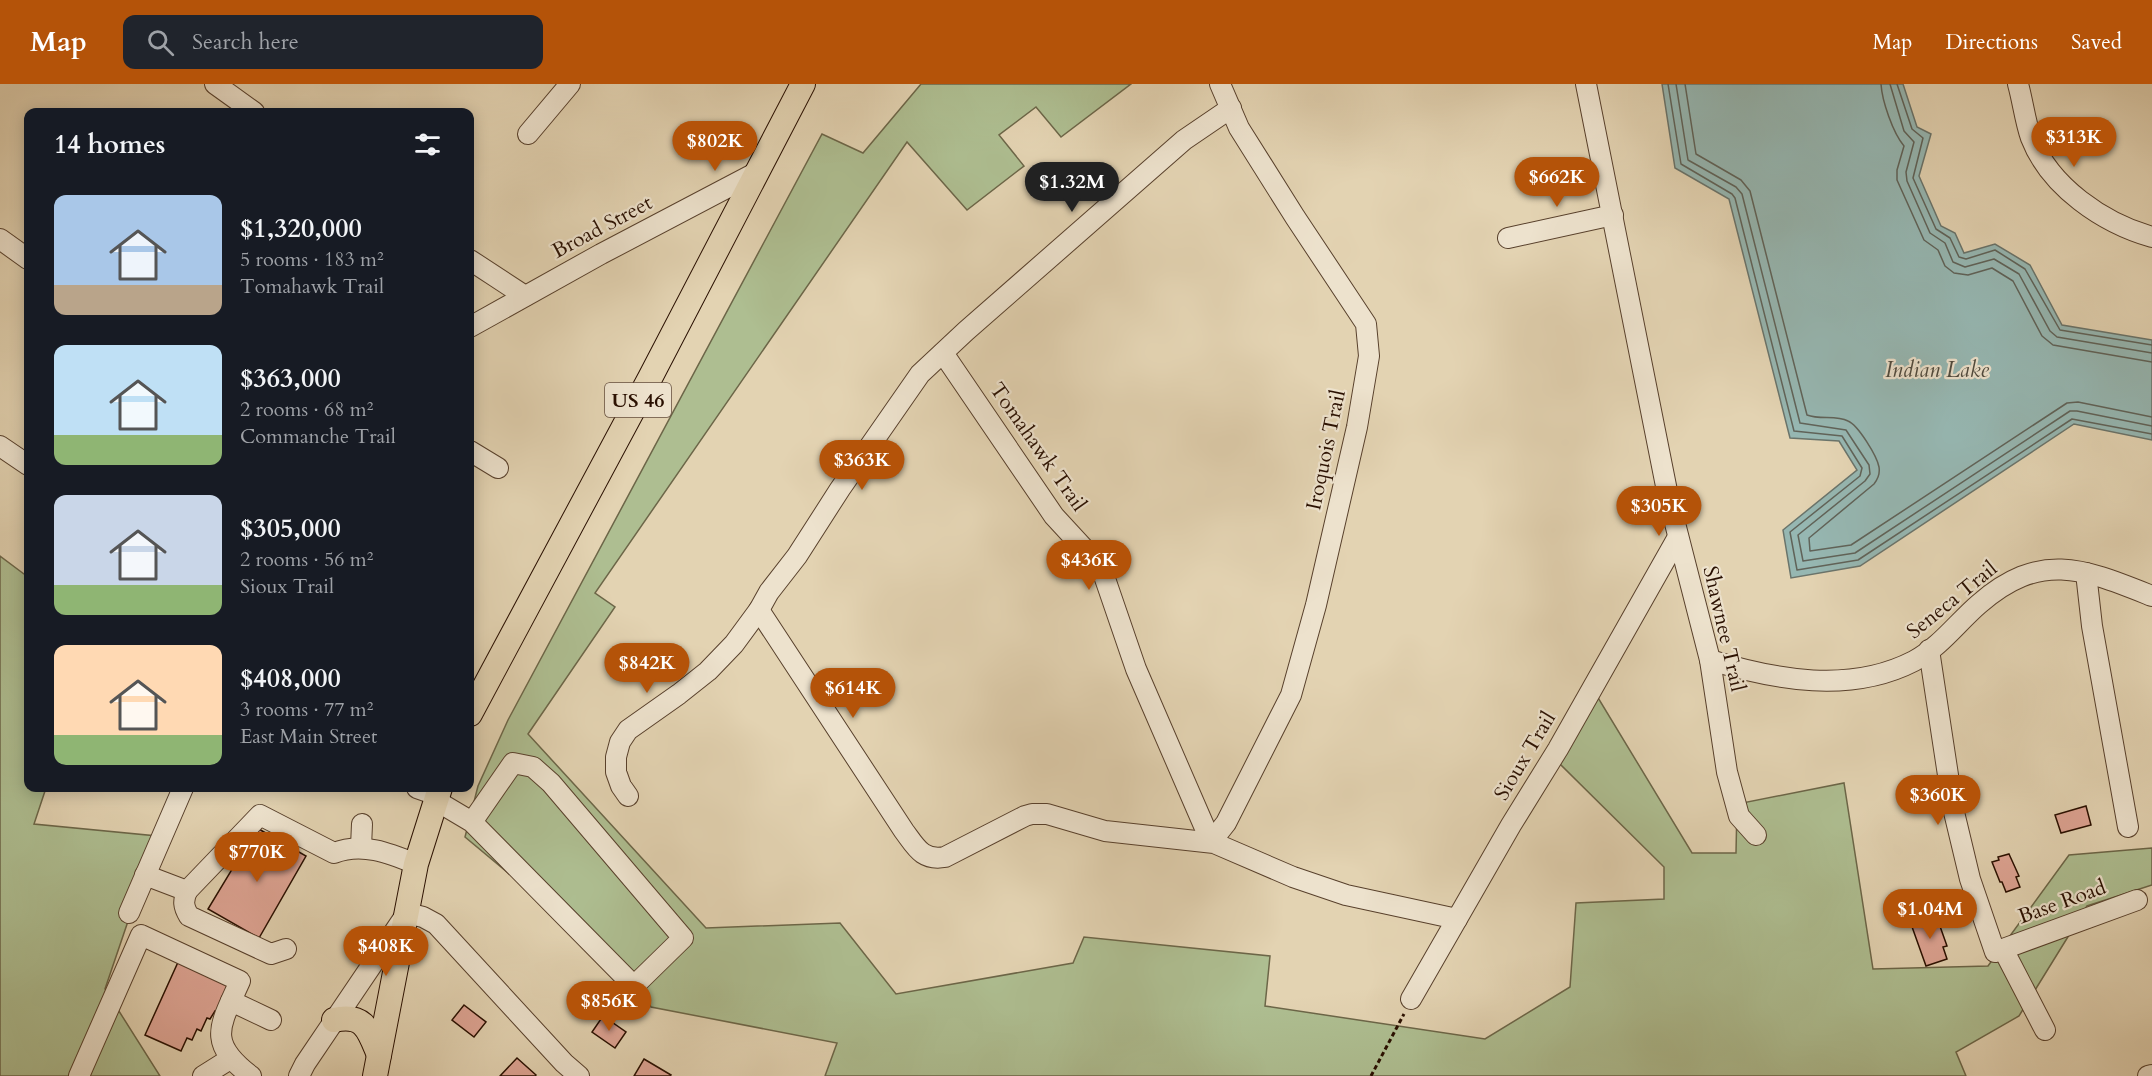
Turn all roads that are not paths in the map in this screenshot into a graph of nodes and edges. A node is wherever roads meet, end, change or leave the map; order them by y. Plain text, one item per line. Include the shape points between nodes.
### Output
1 (215, 84) edge
2 (570, 84) edge
3 (803, 84) edge
4 (1220, 84) edge
5 (1586, 84) edge
6 (2018, 84) edge
7 (248, 108) edge
8 (1231, 108) junction
9 (528, 134) dead end
10 (759, 171) junction
11 (1613, 215) junction
12 (2152, 237) edge
13 (1508, 238) dead end
14 (0, 240) edge
15 (24, 256) edge
16 (474, 263) edge
17 (525, 296) junction
18 (474, 325) edge
19 (943, 353) junction
20 (0, 446) edge
21 (474, 453) edge
22 (24, 462) edge
23 (498, 468) dead end
24 (1678, 537) junction
25 (2086, 573) junction
26 (2152, 596) edge
27 (759, 610) junction
28 (1929, 650) junction
29 (1710, 660) junction
30 (474, 706) edge
31 (181, 792) edge
32 (432, 793) edge
33 (628, 796) dead end
34 (471, 822) junction
35 (362, 824) dead end
36 (2128, 827) dead end
37 (1756, 836) dead end
38 (1211, 842) junction
39 (361, 847) junction
40 (416, 864) junction
41 (145, 875) junction
42 (186, 891) junction
43 (2137, 900) dead end
44 (129, 913) dead end
45 (407, 913) junction
46 (1457, 920) junction
47 (286, 949) dead end
48 (2003, 949) junction
49 (1412, 999) road end
50 (231, 1001) junction
51 (271, 1020) dead end
52 (334, 1020) junction
53 (2045, 1030) dead end
54 (230, 1059) junction
55 (377, 1065) edge
56 (79, 1076) edge
57 (203, 1076) edge
58 (251, 1076) edge
59 (299, 1076) edge
60 (579, 1076) edge

1 - 7 street
2 - 9 street
3 - 10 main road, US 46
4 - 8 street, Iroquois Trail
5 - 11 street
6 - 12 street via 2031,136 2049,169 2093,209
8 - 19 street via 1184,140
8 - 38 street, Iroquois Trail via 1239,128 1294,217 1366,324 1369,356 1357,427 1291,695 1226,823
10 - 17 street, Broad Street
10 - 30 main road, US 46
11 - 13 street
11 - 24 street, Shawnee Trail
14 - 15 street
16 - 17 street
17 - 18 street, Broad Street
19 - 27 street via 920,374
19 - 38 street, Tomahawk Trail via 1054,516 1101,567 1136,669
20 - 22 street
21 - 23 street
24 - 29 street, Shawnee Trail
24 - 46 street, Sioux Trail
25 - 26 street, Seneca Trail
25 - 28 street, Seneca Trail via 2048,569 2012,580 1980,603
25 - 36 street
27 - 33 street via 708,671 628,730 616,757 616,772
27 - 38 street via 904,831 924,855 945,857 1025,816 1040,814 1105,831
28 - 29 street, Seneca Trail via 1895,669 1844,681 1792,678
28 - 48 street via 1953,808 1970,879 1995,952
29 - 37 street, Shawnee Trail via 1727,772 1740,816
31 - 41 street
32 - 34 street
32 - 40 main road
34 - 34 street via 513,763 533,767 683,938 636,984 629,981
35 - 39 street
38 - 46 street via 1346,895
39 - 40 street
39 - 42 street via 334,853 260,815
40 - 45 main road
41 - 42 street
41 - 44 street
42 - 47 street via 183,900 189,916 271,954
43 - 48 street, Base Road
45 - 52 street
45 - 55 main road
45 - 60 street via 436,924
46 - 49 street, Sioux Trail
48 - 53 street
50 - 51 street
50 - 54 street via 220,1036
50 - 56 street via 240,981 141,935
52 - 55 main road via 347,1017 367,1028
52 - 59 street
54 - 57 street
54 - 58 street

